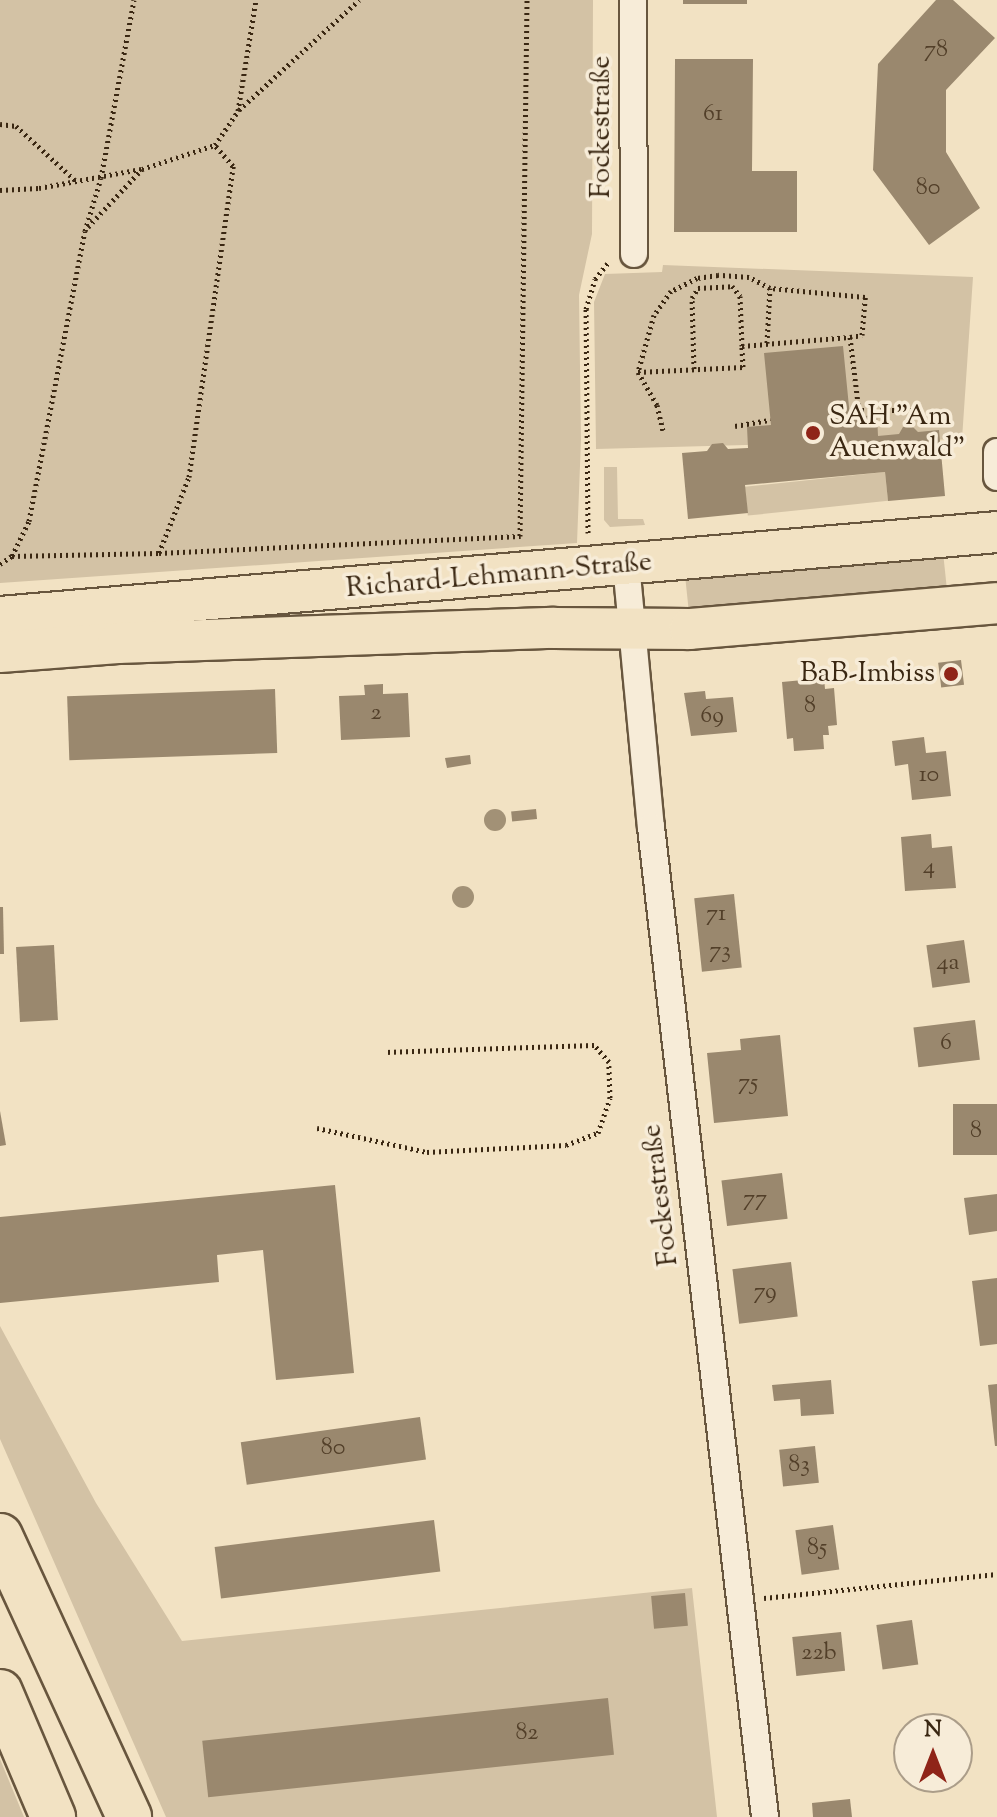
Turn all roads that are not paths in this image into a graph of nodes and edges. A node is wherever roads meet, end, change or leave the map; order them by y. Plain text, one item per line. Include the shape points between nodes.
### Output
1 (633, 0) edge
2 (634, 254) road end
3 (997, 452) edge
4 (997, 477) edge
5 (997, 532) edge
6 (626, 564) junction
7 (997, 603) edge
8 (0, 617) edge
9 (630, 628) junction
10 (0, 652) edge
11 (0, 1536) edge
12 (0, 1692) edge
13 (53, 1817) edge
14 (129, 1817) edge
15 (765, 1817) edge

1 - 2 street, Fockestraße
3 - 4 street
5 - 6 main road, Richard-Lehmann-Straße
6 - 8 main road, Richard-Lehmann-Straße
6 - 9 street, Fockestraße
7 - 9 main road, Richard-Lehmann-Straße via 690,629
9 - 10 main road, Richard-Lehmann-Straße via 118,643
9 - 15 street, Fockestraße
11 - 14 highway
12 - 13 highway

